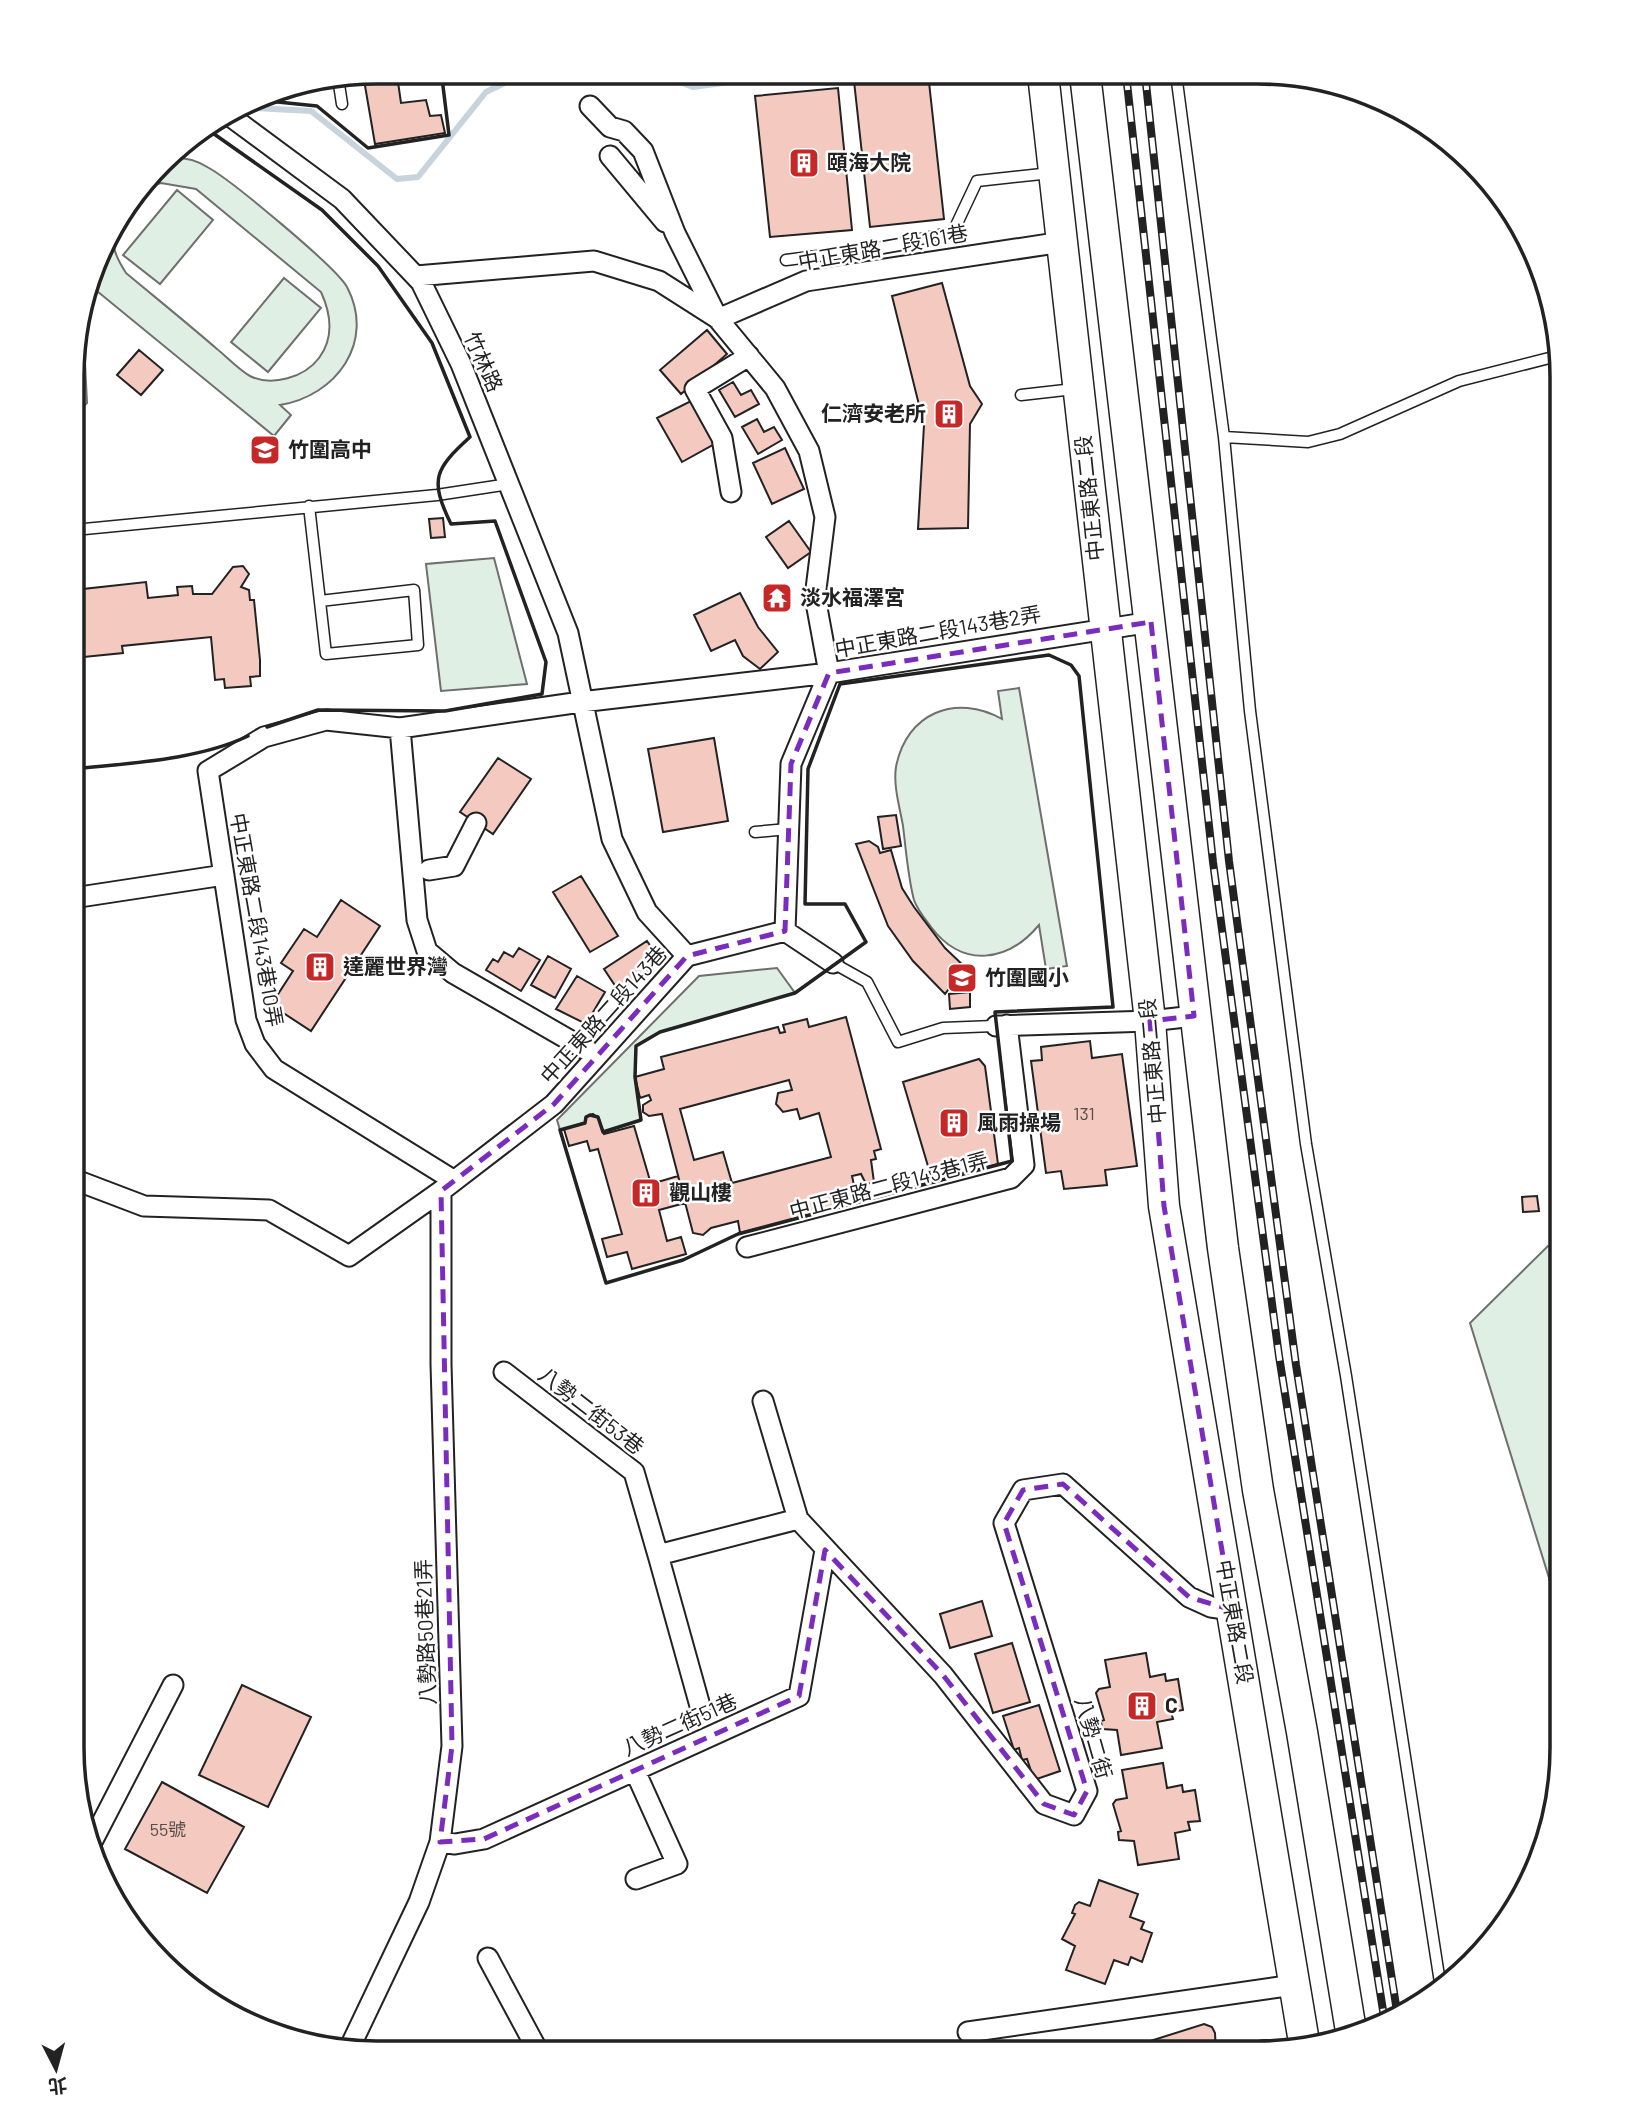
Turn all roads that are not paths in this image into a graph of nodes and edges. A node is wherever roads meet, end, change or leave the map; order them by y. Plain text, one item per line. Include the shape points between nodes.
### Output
1 (1045, 84) edge
2 (1086, 84) edge
3 (1177, 84) edge
4 (339, 87) edge
5 (342, 104) dead end
6 (590, 106) dead end
7 (236, 120) edge
8 (610, 156) dead end
9 (1055, 173) junction
10 (675, 233) junction
11 (1062, 242) junction
12 (873, 249) junction
13 (786, 260) dead end
14 (877, 270) junction
15 (416, 276) junction
16 (718, 319) junction
17 (749, 356) junction
18 (1549, 358) edge
19 (1078, 388) junction
20 (1021, 395) dead end
21 (1224, 437) junction
22 (509, 484) junction
23 (731, 492) dead end
24 (309, 506) junction
25 (84, 529) edge
26 (320, 601) junction
27 (1151, 622) junction
28 (1104, 627) junction
29 (829, 673) junction
30 (581, 702) junction
31 (400, 728) junction
32 (476, 823) dead end
33 (789, 829) junction
34 (755, 832) dead end
35 (429, 870) dead end
36 (224, 875) junction
37 (84, 896) edge
38 (785, 931) junction
39 (687, 956) junction
40 (833, 963) joint
41 (1194, 1016) junction
42 (1150, 1021) junction
43 (1001, 1025) junction
44 (597, 1056) junction
45 (84, 1183) edge
46 (447, 1186) junction
47 (747, 1247) dead end
48 (504, 1372) dead end
49 (763, 1401) dead end
50 (798, 1519) junction
51 (825, 1550) junction
52 (658, 1556) junction
53 (1232, 1610) junction
54 (173, 1685) dead end
55 (700, 1706) dead end
56 (635, 1771) junction
57 (97, 1833) edge
58 (440, 1842) junction
59 (636, 1880) dead end
60 (488, 1958) dead end
61 (1439, 1977) edge
62 (1294, 1985) junction
63 (1350, 2025) edge
64 (968, 2032) dead end
65 (1303, 2037) edge
66 (353, 2040) edge
67 (533, 2041) edge

1 - 9 main road, 中正東路二段
2 - 27 main road, 中正東路二段
3 - 21 lane
4 - 5 lane
6 - 10 street via 642,151
7 - 15 street, 竹林路 via 342,199
8 - 10 street
9 - 11 main road, 中正東路二段
9 - 12 lane via 977,181 953,232
10 - 16 street
11 - 14 street, 中正東路二段161巷
11 - 19 main road, 中正東路二段
12 - 13 lane
12 - 14 lane
14 - 16 street, 中正東路二段161巷 via 806,281
15 - 16 street via 594,261 659,281
15 - 22 street, 竹林路 via 461,364
16 - 17 street
17 - 23 street via 695,389 722,438
17 - 29 street via 775,388 809,451 825,517 816,597
18 - 21 lane via 1459,381 1340,434 1308,442
19 - 20 lane
19 - 28 main road, 中正東路二段
21 - 61 lane via 1250,711 1306,1144
22 - 24 lane
22 - 30 street, 竹林路 via 568,633
24 - 25 lane
24 - 26 lane
26 - 26 lane via 326,654 418,645 414,590
27 - 28 street, 中正東路二段143巷2弄
27 - 41 main road, 中正東路二段
28 - 29 street, 中正東路二段143巷2弄
28 - 42 main road, 中正東路二段
29 - 30 street
29 - 33 street, 中正東路二段143巷2弄 via 791,764
30 - 31 street
30 - 39 street, 竹林路 via 612,839 648,912
31 - 36 street, 中正東路二段143巷10弄 via 326,720 264,737 208,771
31 - 44 street via 417,920 427,951 453,972
32 - 35 street via 454,866
33 - 34 lane
33 - 38 street, 中正東路二段143巷2弄
36 - 37 street
36 - 46 street, 中正東路二段143巷10弄 via 246,1020 255,1044 274,1069
38 - 39 street, 中正東路二段143巷
38 - 40 street
39 - 44 street, 中正東路二段143巷
40 - 43 lane via 867,982 898,1042 943,1028
41 - 42 street
41 - 63 main road, 中正東路二段 via 1258,1490
42 - 43 street
42 - 53 main road, 中正東路二段 via 1164,1206
43 - 47 street, 中正東路二段143巷1弄 via 1024,1166 1011,1178
44 - 46 street, 中正東路二段143巷 via 554,1104
45 - 46 street, 中正東路二段143巷 via 144,1206 269,1210 349,1256
46 - 58 street, 八勢路50巷21弄 via 441,1364 452,1746
48 - 52 street, 八勢二街53巷 via 635,1472
49 - 50 street, 八勢二街
50 - 51 street, 八勢二街
50 - 52 street
51 - 53 street, 八勢二街 via 943,1675 1044,1804 1074,1815 1087,1791 1004,1523 1023,1490 1063,1484 1189,1597
51 - 56 street, 八勢二街51巷 via 799,1696
52 - 55 street, 八勢二街53巷
53 - 62 main road, 中正東路二段
54 - 57 street
56 - 58 street, 八勢二街51巷 via 484,1839
56 - 59 street via 677,1864
58 - 66 street, 八勢路50巷21弄 via 419,1902
60 - 67 street
62 - 64 street
62 - 65 main road, 中正東路二段

